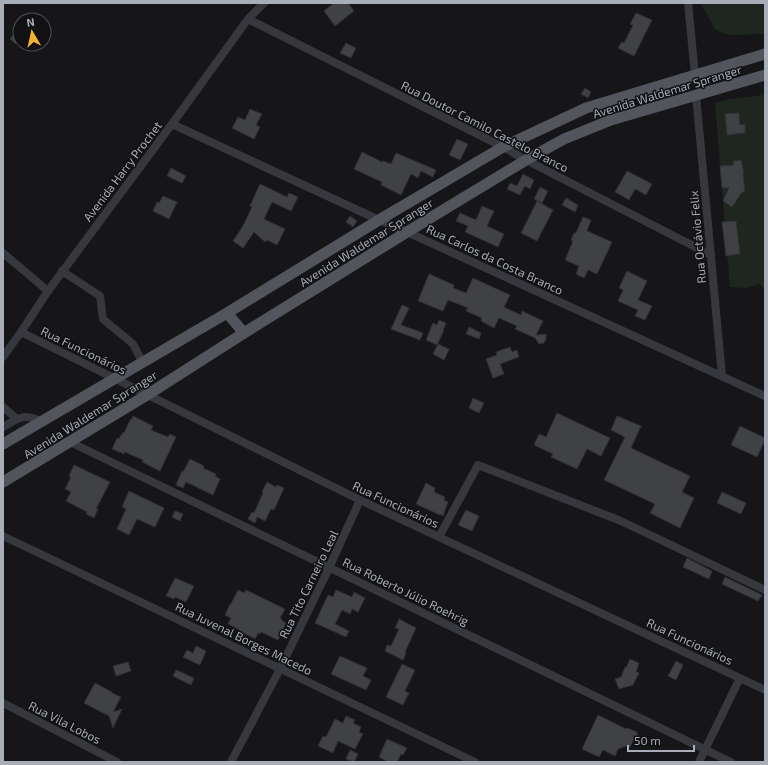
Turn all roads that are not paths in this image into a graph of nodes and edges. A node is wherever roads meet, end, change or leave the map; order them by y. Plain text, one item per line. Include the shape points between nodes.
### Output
1 (264, 3) edge
2 (688, 3) edge
3 (248, 19) junction
4 (765, 54) edge
5 (695, 75) junction
6 (765, 75) edge
7 (696, 95) junction
8 (172, 124) junction
9 (503, 147) junction
10 (526, 160) junction
11 (379, 220) junction
12 (407, 232) junction
13 (3, 253) edge
14 (711, 255) junction
15 (62, 271) junction
16 (48, 291) junction
17 (227, 313) junction
18 (21, 332) junction
19 (244, 333) junction
20 (3, 357) edge
21 (143, 362) junction
22 (722, 376) junction
23 (115, 379) junction
24 (147, 395) junction
25 (765, 396) edge
26 (3, 407) edge
27 (17, 419) junction
28 (41, 421) junction
29 (3, 428) edge
30 (70, 442) junction
31 (3, 444) edge
32 (3, 482) edge
33 (360, 500) junction
34 (3, 536) edge
35 (439, 537) junction
36 (329, 568) junction
37 (765, 590) edge
38 (280, 669) junction
39 (740, 678) junction
40 (765, 690) edge
41 (3, 704) edge
42 (705, 749) junction
43 (117, 762) edge
44 (231, 762) edge
45 (475, 762) edge
46 (699, 762) edge
47 (731, 762) edge

1 - 3 street, Avenida Harry Prochet
2 - 5 street
3 - 8 street, Avenida Harry Prochet
3 - 9 street, Rua Doutor Camilo Castelo Branco
4 - 5 main road, Avenida Waldemar Spranger
5 - 9 main road, Avenida Waldemar Spranger via 586,108
6 - 7 main road, Avenida Waldemar Spranger
7 - 10 main road, Avenida Waldemar Spranger via 611,120 564,139
7 - 14 street, Rua Octávio Felix
8 - 11 street, Rua Carlos da Costa Branco
8 - 15 street, Avenida Harry Prochet
9 - 10 street, Rua Doutor Camilo Castelo Branco
9 - 11 main road, Avenida Waldemar Spranger
10 - 12 main road, Avenida Waldemar Spranger
10 - 14 street, Rua Doutor Camilo Castelo Branco
11 - 12 street, Rua Carlos da Costa Branco
11 - 17 main road, Avenida Waldemar Spranger
12 - 19 main road, Avenida Waldemar Spranger
12 - 22 street, Rua Carlos da Costa Branco
13 - 16 street
14 - 22 street, Rua Octávio Felix
15 - 16 street, Avenida Harry Prochet
15 - 21 street via 100,296 103,319 133,344
16 - 18 street, Avenida Harry Prochet
17 - 19 main road
17 - 21 main road, Avenida Waldemar Spranger
18 - 20 street, Avenida Harry Prochet
18 - 23 street, Rua Funcionários
19 - 24 main road, Avenida Waldemar Spranger
21 - 23 main road, Avenida Waldemar Spranger
22 - 25 street, Rua Carlos da Costa Branco
23 - 24 street, Rua Funcionários
23 - 28 main road, Avenida Waldemar Spranger
24 - 30 main road, Avenida Waldemar Spranger
24 - 33 street, Rua Funcionários
26 - 27 street
27 - 28 street via 30,417
27 - 29 street
28 - 31 main road, Avenida Waldemar Spranger
30 - 32 main road, Avenida Waldemar Spranger
30 - 36 street, Rua Roberto Júlio Roehrig
33 - 35 street, Rua Funcionários
33 - 36 street, Rua Tito Carneiro Leal
34 - 38 street, Rua Juvenal Borges Macedo
35 - 37 street via 478,465 621,521
35 - 39 street, Rua Funcionários
36 - 38 street, Rua Tito Carneiro Leal
36 - 42 street, Rua Roberto Júlio Roehrig
38 - 44 street, Rua Tito Carneiro Leal
38 - 45 street, Rua Juvenal Borges Macedo
39 - 40 street, Rua Funcionários
39 - 42 street
41 - 43 street, Rua Vila Lobos
42 - 46 street
42 - 47 street, Rua Roberto Júlio Roehrig

